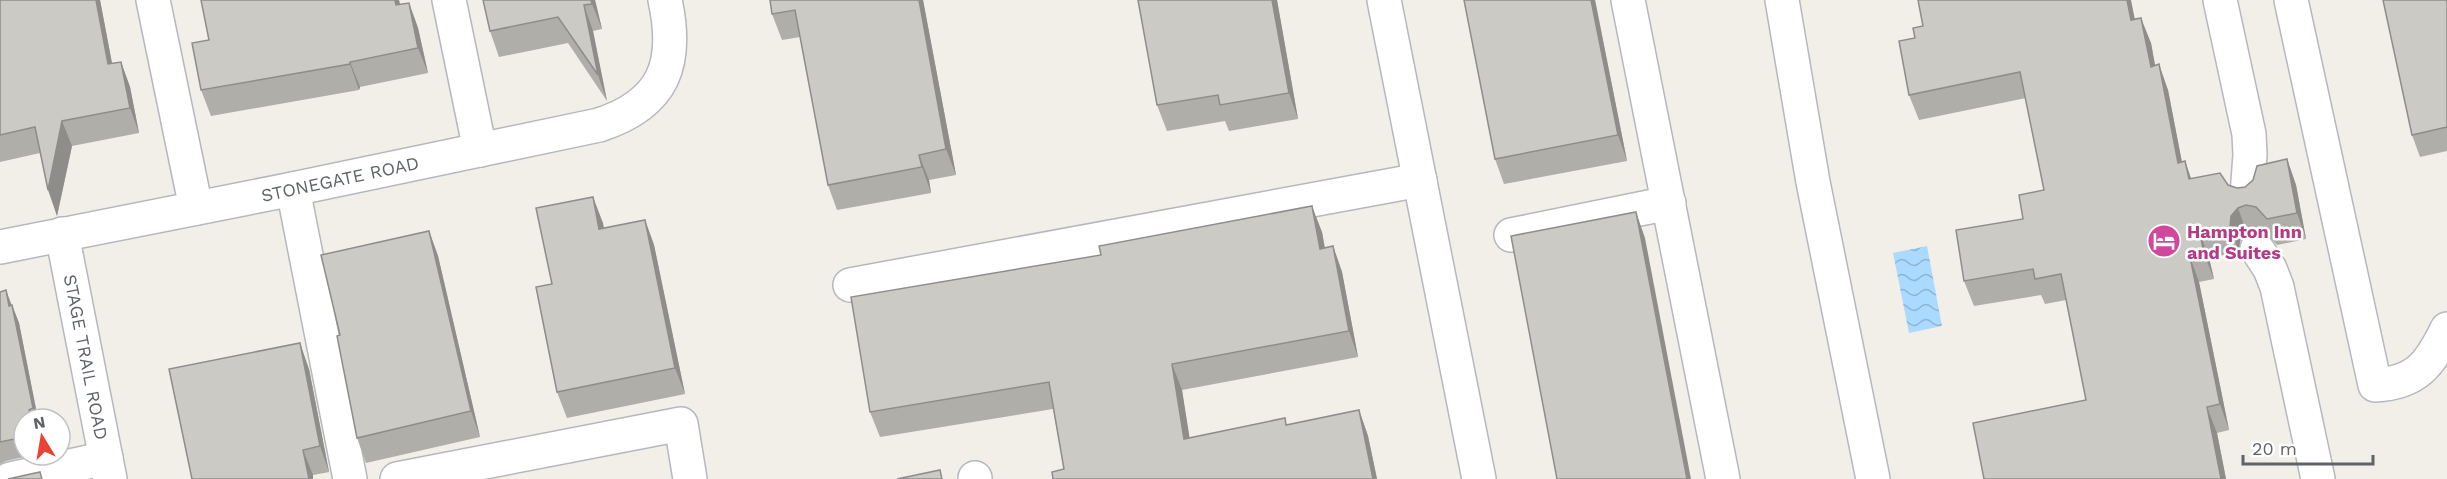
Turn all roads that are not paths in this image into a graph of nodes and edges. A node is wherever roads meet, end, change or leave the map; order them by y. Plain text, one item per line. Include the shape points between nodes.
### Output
1 (153, 0) edge
2 (449, 0) edge
3 (665, 0) edge
4 (1384, 0) edge
5 (1628, 0) edge
6 (1782, 0) edge
7 (2220, 0) edge
8 (2291, 0) edge
9 (480, 150) junction
10 (1420, 180) junction
11 (293, 189) junction
12 (2247, 195) edge
13 (1669, 203) junction
14 (196, 208) junction
15 (62, 234) junction
16 (1511, 235) edge
17 (0, 246) edge
18 (2257, 249) dead end
19 (850, 285) dead end
20 (2447, 329) edge
21 (108, 469) edge
22 (10, 479) edge
23 (350, 479) edge
24 (397, 479) edge
25 (690, 479) edge
26 (1479, 479) edge
27 (1723, 479) edge
28 (1874, 479) edge
29 (2318, 479) edge

1 - 14 street
2 - 9 street
3 - 9 street, STONEGATE ROAD via 671,39 669,60 650,96 635,110 618,119
4 - 10 street
5 - 13 street
6 - 28 street via 1813,182
7 - 12 street via 2249,134
8 - 20 street via 2375,385 2402,380 2424,368
9 - 11 street, STONEGATE ROAD
10 - 19 street
10 - 26 street
11 - 14 street, STONEGATE ROAD
11 - 23 street
13 - 16 street
13 - 27 street
14 - 15 street, STONEGATE ROAD
15 - 17 street, STONEGATE ROAD
15 - 21 street, STAGE TRAIL ROAD
18 - 29 street via 2277,288
21 - 22 street
24 - 25 street via 681,424

